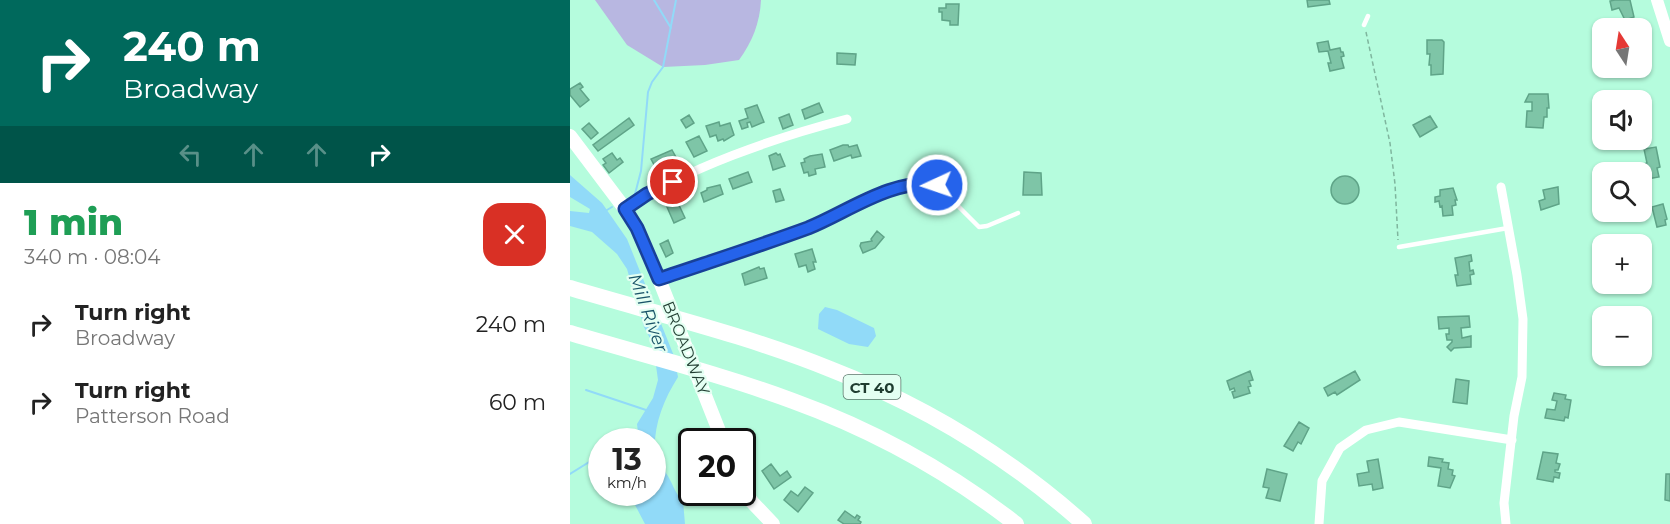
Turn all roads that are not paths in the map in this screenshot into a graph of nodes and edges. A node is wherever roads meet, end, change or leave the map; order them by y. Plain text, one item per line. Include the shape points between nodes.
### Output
1 (1657, 0) edge
2 (1368, 16) dead end
3 (1364, 25) road end
4 (1670, 41) edge
5 (847, 119) dead end
6 (570, 136) edge
7 (1501, 187) dead end
8 (625, 209) junction
9 (1018, 213) dead end
10 (1508, 228) junction
11 (1399, 247) road end
12 (659, 279) junction
13 (570, 288) edge
14 (570, 333) edge
15 (718, 428) edge
16 (1512, 440) junction
17 (756, 506) edge
18 (773, 524) edge
19 (1016, 524) edge
20 (1084, 524) edge
21 (1319, 524) edge
22 (1506, 524) edge

1 - 4 street
2 - 3 lane
5 - 8 street via 728,158 647,194
6 - 8 main road, BROADWAY
7 - 10 street
8 - 12 main road, BROADWAY
9 - 12 lane via 979,227 937,185 914,185 872,198 807,228
10 - 11 lane
10 - 16 street via 1522,319 1522,377
12 - 15 main road, BROADWAY
13 - 20 highway, CT 40 via 820,365 911,406 999,458
14 - 19 highway, CT 40 via 722,378 867,432 940,471
16 - 21 street via 1399,422 1366,430 1340,448 1322,481
16 - 22 street via 1504,503
17 - 18 main road

